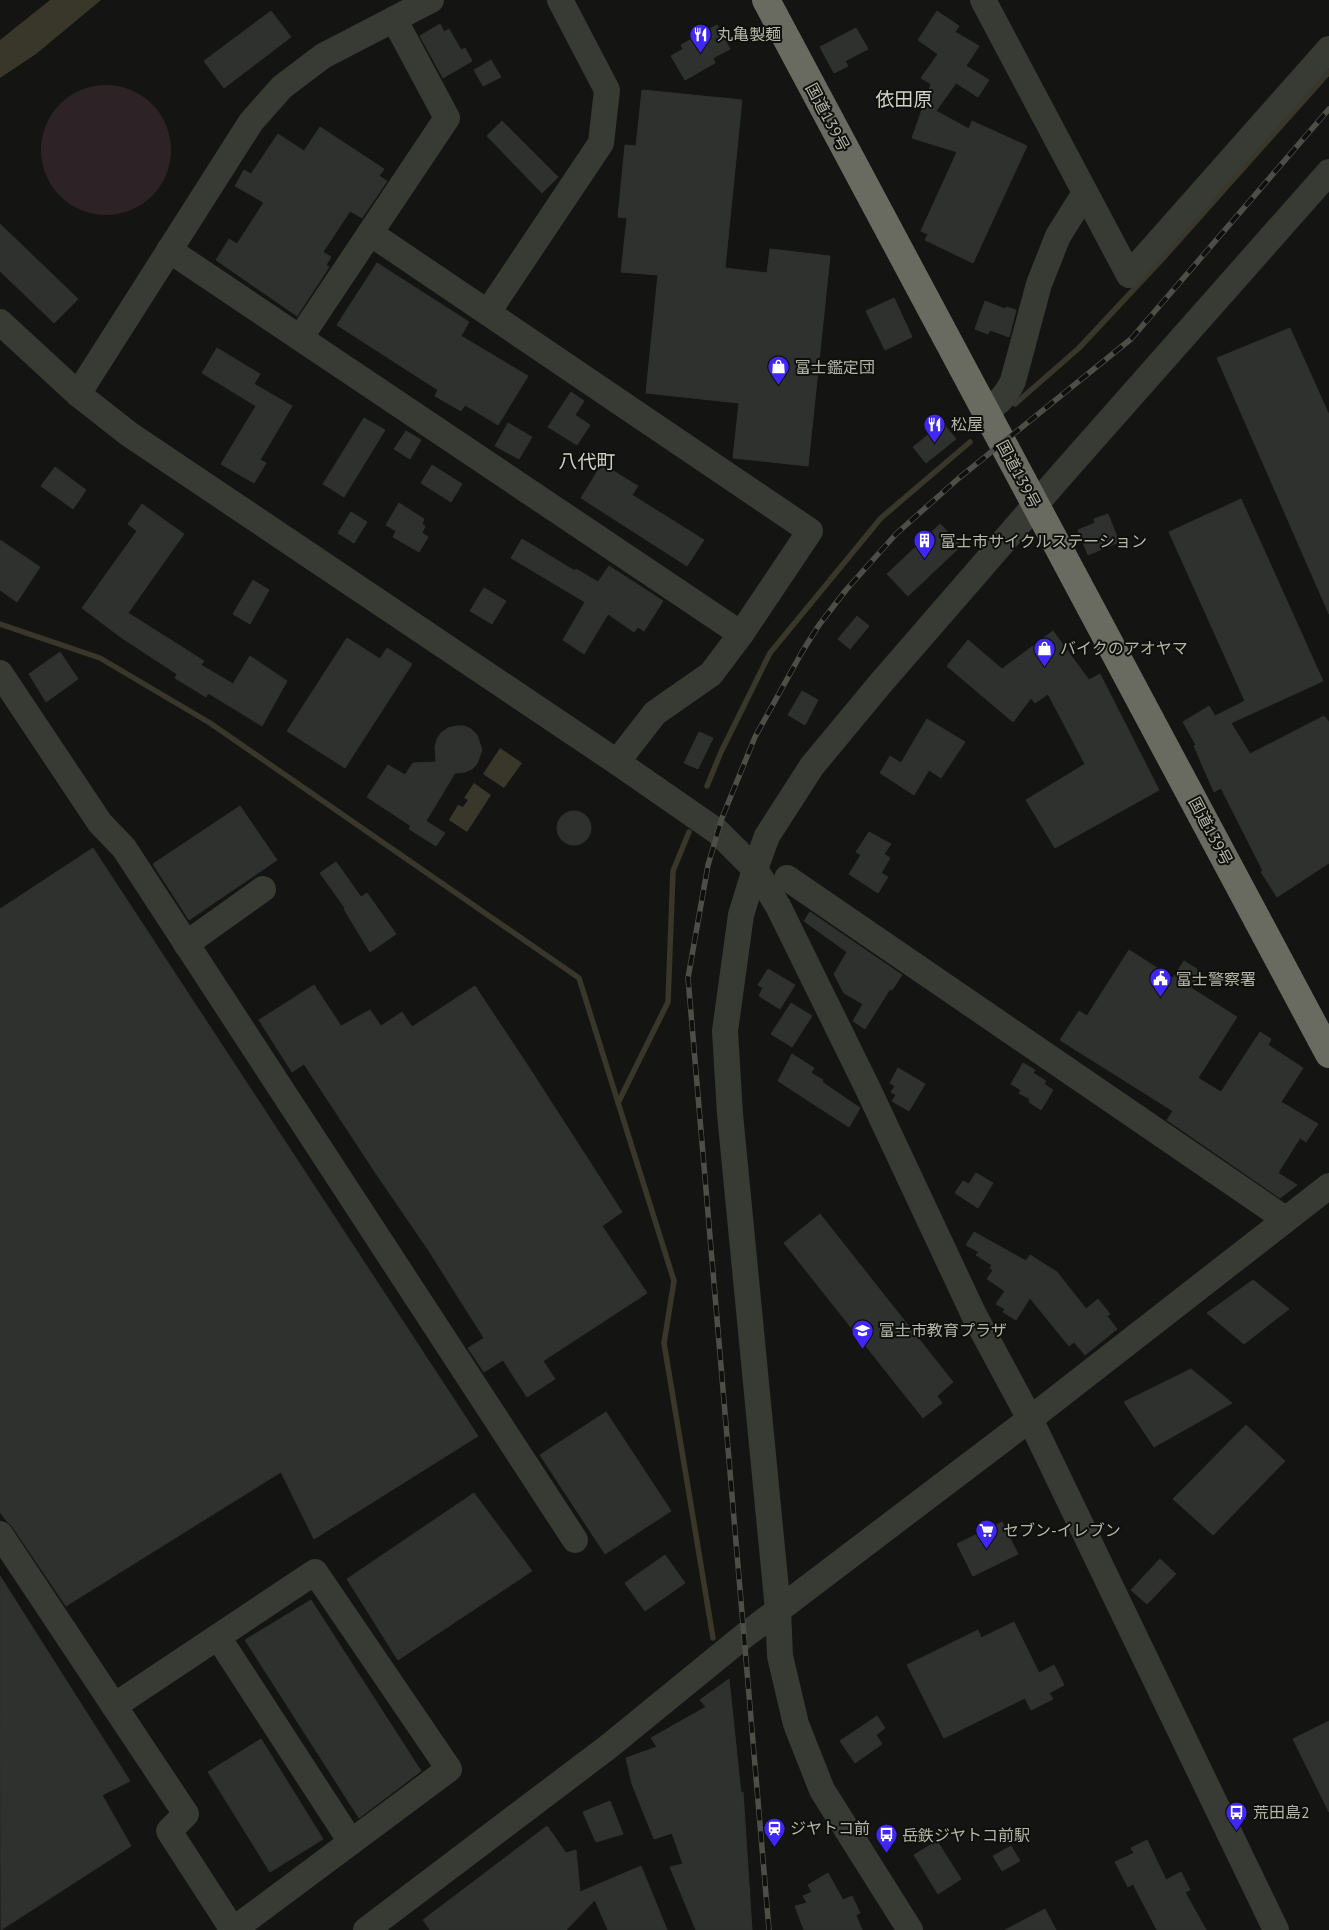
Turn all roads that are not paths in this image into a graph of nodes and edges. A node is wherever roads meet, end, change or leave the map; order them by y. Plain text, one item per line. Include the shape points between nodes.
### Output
1 (560, 0) edge
2 (766, 0) edge
3 (983, 0) edge
4 (412, 7) edge
5 (1329, 49) edge
6 (1329, 172) edge
7 (1085, 193) junction
8 (370, 233) junction
9 (169, 250) junction
10 (488, 312) junction
11 (0, 322) edge
12 (300, 338) junction
13 (78, 394) junction
14 (986, 412) junction
15 (1035, 506) junction
16 (741, 634) junction
17 (0, 674) edge
18 (617, 762) junction
19 (754, 869) junction
20 (787, 878) dead end
21 (263, 888) dead end
22 (186, 944) junction
23 (1329, 1054) edge
24 (1329, 1186) edge
25 (1285, 1219) junction
26 (1030, 1419) junction
27 (0, 1534) edge
28 (575, 1540) dead end
29 (778, 1610) junction
30 (218, 1637) junction
31 (114, 1706) junction
32 (351, 1842) junction
33 (233, 1930) edge
34 (366, 1930) edge
35 (910, 1930) edge
36 (1276, 1930) edge

1 - 10 street via 607,90 601,143
2 - 14 highway, 国道139号
3 - 7 street
4 - 8 street via 447,118
4 - 9 street via 323,56 282,87 251,122
5 - 7 street via 1128,275
6 - 15 street
7 - 14 street via 1058,236 1039,284 1009,390
8 - 10 street
8 - 12 street
9 - 12 street
9 - 13 street
10 - 16 street via 810,531
11 - 13 street
12 - 16 street
13 - 18 street via 129,434
14 - 15 highway, 国道139号
15 - 19 street via 812,766 767,836
15 - 23 highway, 国道139号
16 - 18 street via 711,674 655,713
17 - 22 street via 100,823 124,848
18 - 19 street via 718,832
19 - 26 street via 778,906 974,1315
19 - 29 street via 741,915 725,1031 730,1114
20 - 25 street
21 - 22 street
22 - 28 street
24 - 25 street
25 - 26 street
26 - 29 street
26 - 36 street
27 - 31 street
29 - 34 street via 608,1747
29 - 35 street via 780,1656 796,1724 822,1790
30 - 31 street
30 - 32 street
30 - 32 street via 315,1572 449,1769
31 - 33 street via 186,1814 169,1832
32 - 33 street

